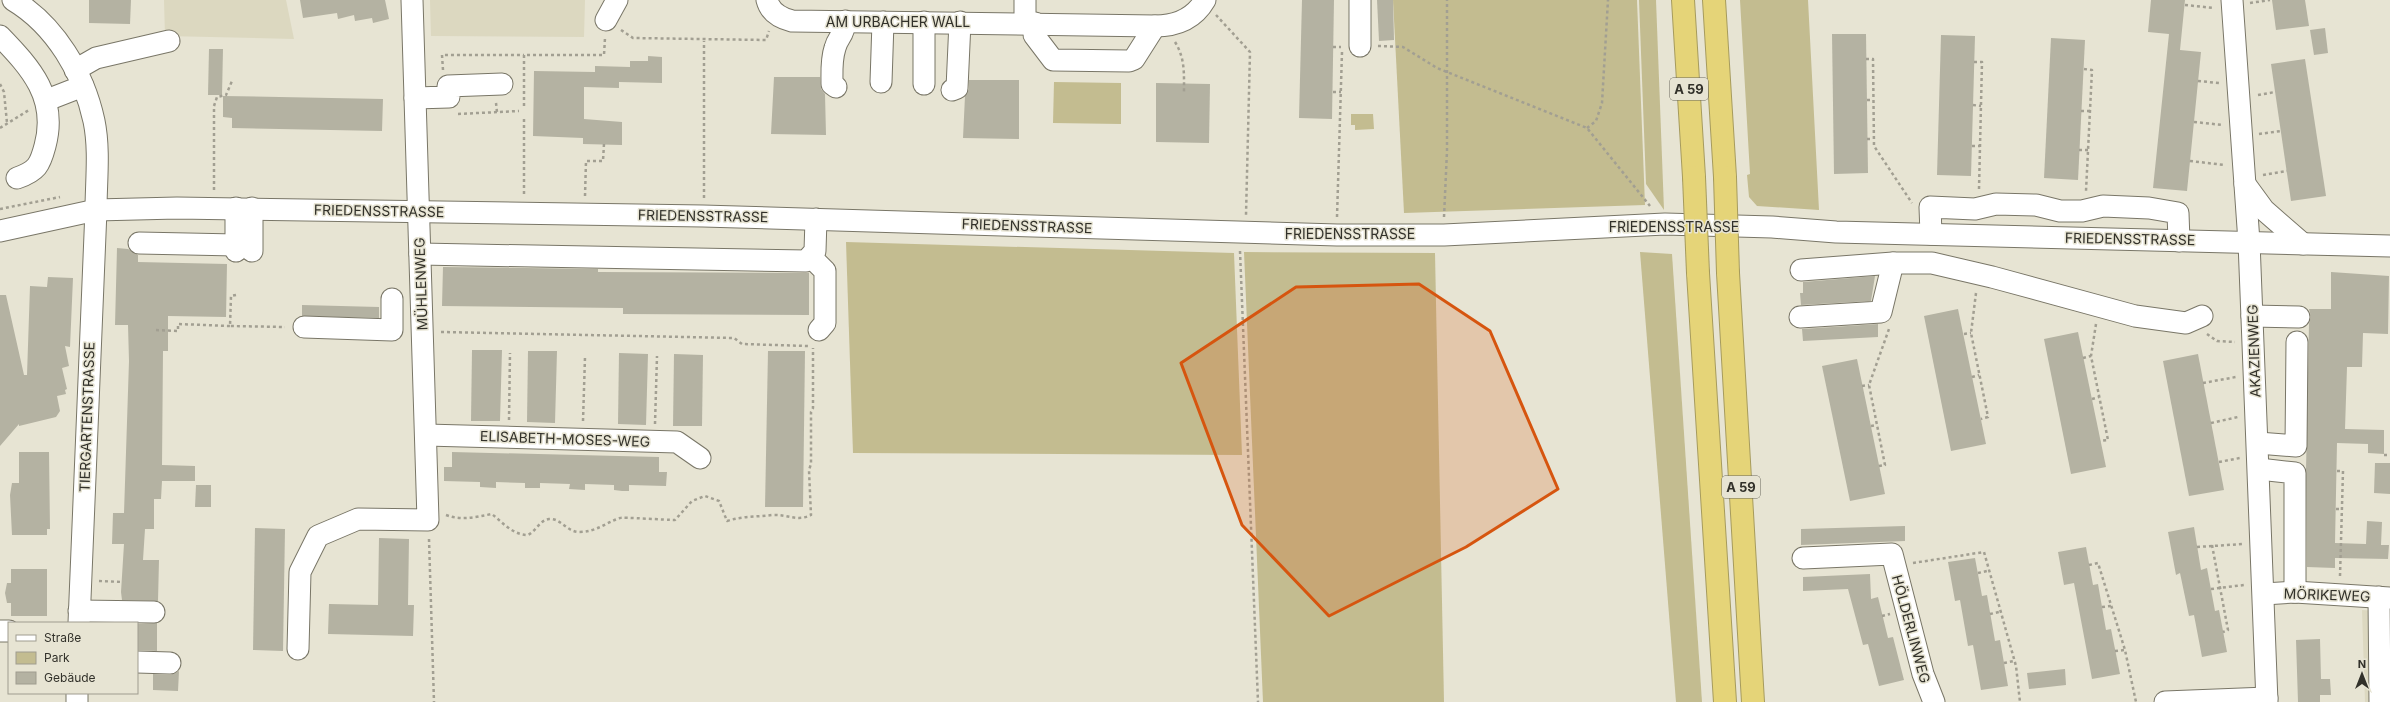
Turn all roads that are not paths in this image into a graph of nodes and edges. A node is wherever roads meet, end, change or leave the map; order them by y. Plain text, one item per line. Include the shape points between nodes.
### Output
1 (13, 0) edge
2 (412, 0) edge
3 (617, 0) edge
4 (1025, 0) edge
5 (1360, 0) edge
6 (1683, 0) edge
7 (1714, 0) edge
8 (1203, 3) edge
9 (2232, 5) edge
10 (771, 6) edge
11 (606, 20) road end
12 (845, 21) junction
13 (883, 22) junction
14 (924, 22) junction
15 (960, 22) junction
16 (1030, 23) junction
17 (1160, 26) junction
18 (0, 36) edge
19 (169, 42) dead end
20 (1348, 44) road end
21 (79, 78) junction
22 (881, 82) dead end
23 (502, 84) dead end
24 (924, 84) dead end
25 (836, 87) dead end
26 (952, 90) dead end
27 (415, 98) junction
28 (47, 100) junction
29 (2245, 176) junction
30 (18, 178) dead end
31 (244, 208) junction
32 (96, 210) junction
33 (419, 212) junction
34 (816, 220) junction
35 (0, 232) edge
36 (1931, 234) junction
37 (1957, 235) junction
38 (2179, 240) junction
39 (2250, 242) junction
40 (139, 243) dead end
41 (2303, 244) junction
42 (2390, 246) edge
43 (420, 254) junction
44 (811, 257) junction
45 (1893, 263) junction
46 (1801, 270) dead end
47 (1970, 271) junction
48 (392, 299) dead end
49 (2252, 316) junction
50 (1800, 317) dead end
51 (2299, 317) dead end
52 (2196, 319) road end
53 (304, 327) road end
54 (819, 330) dead end
55 (2297, 342) dead end
56 (426, 435) junction
57 (2258, 443) junction
58 (700, 458) dead end
59 (2259, 469) junction
60 (1803, 558) dead end
61 (2264, 588) junction
62 (2295, 592) junction
63 (2385, 597) edge
64 (154, 612) dead end
65 (79, 617) edge
66 (298, 649) dead end
67 (138, 662) edge
68 (170, 663) dead end
69 (2267, 700) edge
70 (1725, 702) edge
71 (1753, 702) edge
72 (1934, 702) edge
73 (2165, 702) edge
74 (2380, 702) edge

1 - 21 street via 27,8 62,46
2 - 27 street, MÜHLENWEG
3 - 11 street
4 - 16 street
5 - 20 street
6 - 70 highway, A 59, bridge
7 - 71 highway, A 59, bridge
8 - 17 street, AM URBACHER WALL via 1185,20
9 - 29 street, AKAZIENWEG
10 - 12 street, AM URBACHER WALL via 783,19 792,21
12 - 13 street, AM URBACHER WALL
12 - 25 street via 844,34 835,45 832,57 832,84
13 - 14 street, AM URBACHER WALL
13 - 22 street
14 - 15 street, AM URBACHER WALL
14 - 24 street
15 - 16 street, AM URBACHER WALL
15 - 26 street via 957,88
16 - 17 street, AM URBACHER WALL
16 - 17 street via 1034,35 1053,60 1129,60 1134,58
18 - 28 street via 24,61
19 - 21 street via 96,58
21 - 28 street
21 - 32 street via 94,122 97,158
23 - 27 street via 448,86 448,106
27 - 33 street, MÜHLENWEG
28 - 30 street via 49,130 40,163 32,173
29 - 39 street, AKAZIENWEG
29 - 41 street via 2264,210
31 - 32 street, FRIEDENSSTRASSE
31 - 33 street, FRIEDENSSTRASSE
31 - 40 street via 241,249
32 - 35 street, FRIEDENSSTRASSE
32 - 65 street, TIERGARTENSTRASSE
33 - 34 street, FRIEDENSSTRASSE
33 - 43 street, MÜHLENWEG
34 - 36 street, FRIEDENSSTRASSE via 1337,235 1444,235 1665,224
34 - 44 street via 815,251
36 - 37 street, FRIEDENSSTRASSE
36 - 38 street via 1930,207 2036,205 2060,211 2085,211 2103,206 2149,208 2178,213
37 - 38 street, FRIEDENSSTRASSE
37 - 47 street
38 - 39 street, FRIEDENSSTRASSE
39 - 41 street, FRIEDENSSTRASSE
39 - 49 street, AKAZIENWEG
41 - 42 street, FRIEDENSSTRASSE
43 - 44 street via 796,262 806,261
43 - 56 street, MÜHLENWEG
44 - 54 street via 826,271 825,323
45 - 46 street
45 - 47 street via 1932,263
45 - 50 street via 1881,312
47 - 52 street via 2168,322
48 - 53 street via 392,330
49 - 51 street
49 - 57 street, AKAZIENWEG
55 - 57 street via 2296,446
56 - 58 street, ELISABETH-MOSES-WEG via 677,442
56 - 66 street, MÜHLENWEG via 428,520 358,519 318,536 300,572
57 - 59 street, AKAZIENWEG
59 - 61 street, AKAZIENWEG
59 - 62 street via 2295,473
60 - 72 street, HÖLDERLINWEG via 1893,560 1923,674
61 - 62 street, MÖRIKEWEG
61 - 69 street, AKAZIENWEG
62 - 63 street, MÖRIKEWEG
63 - 74 street
64 - 65 street
67 - 68 street
69 - 73 street

